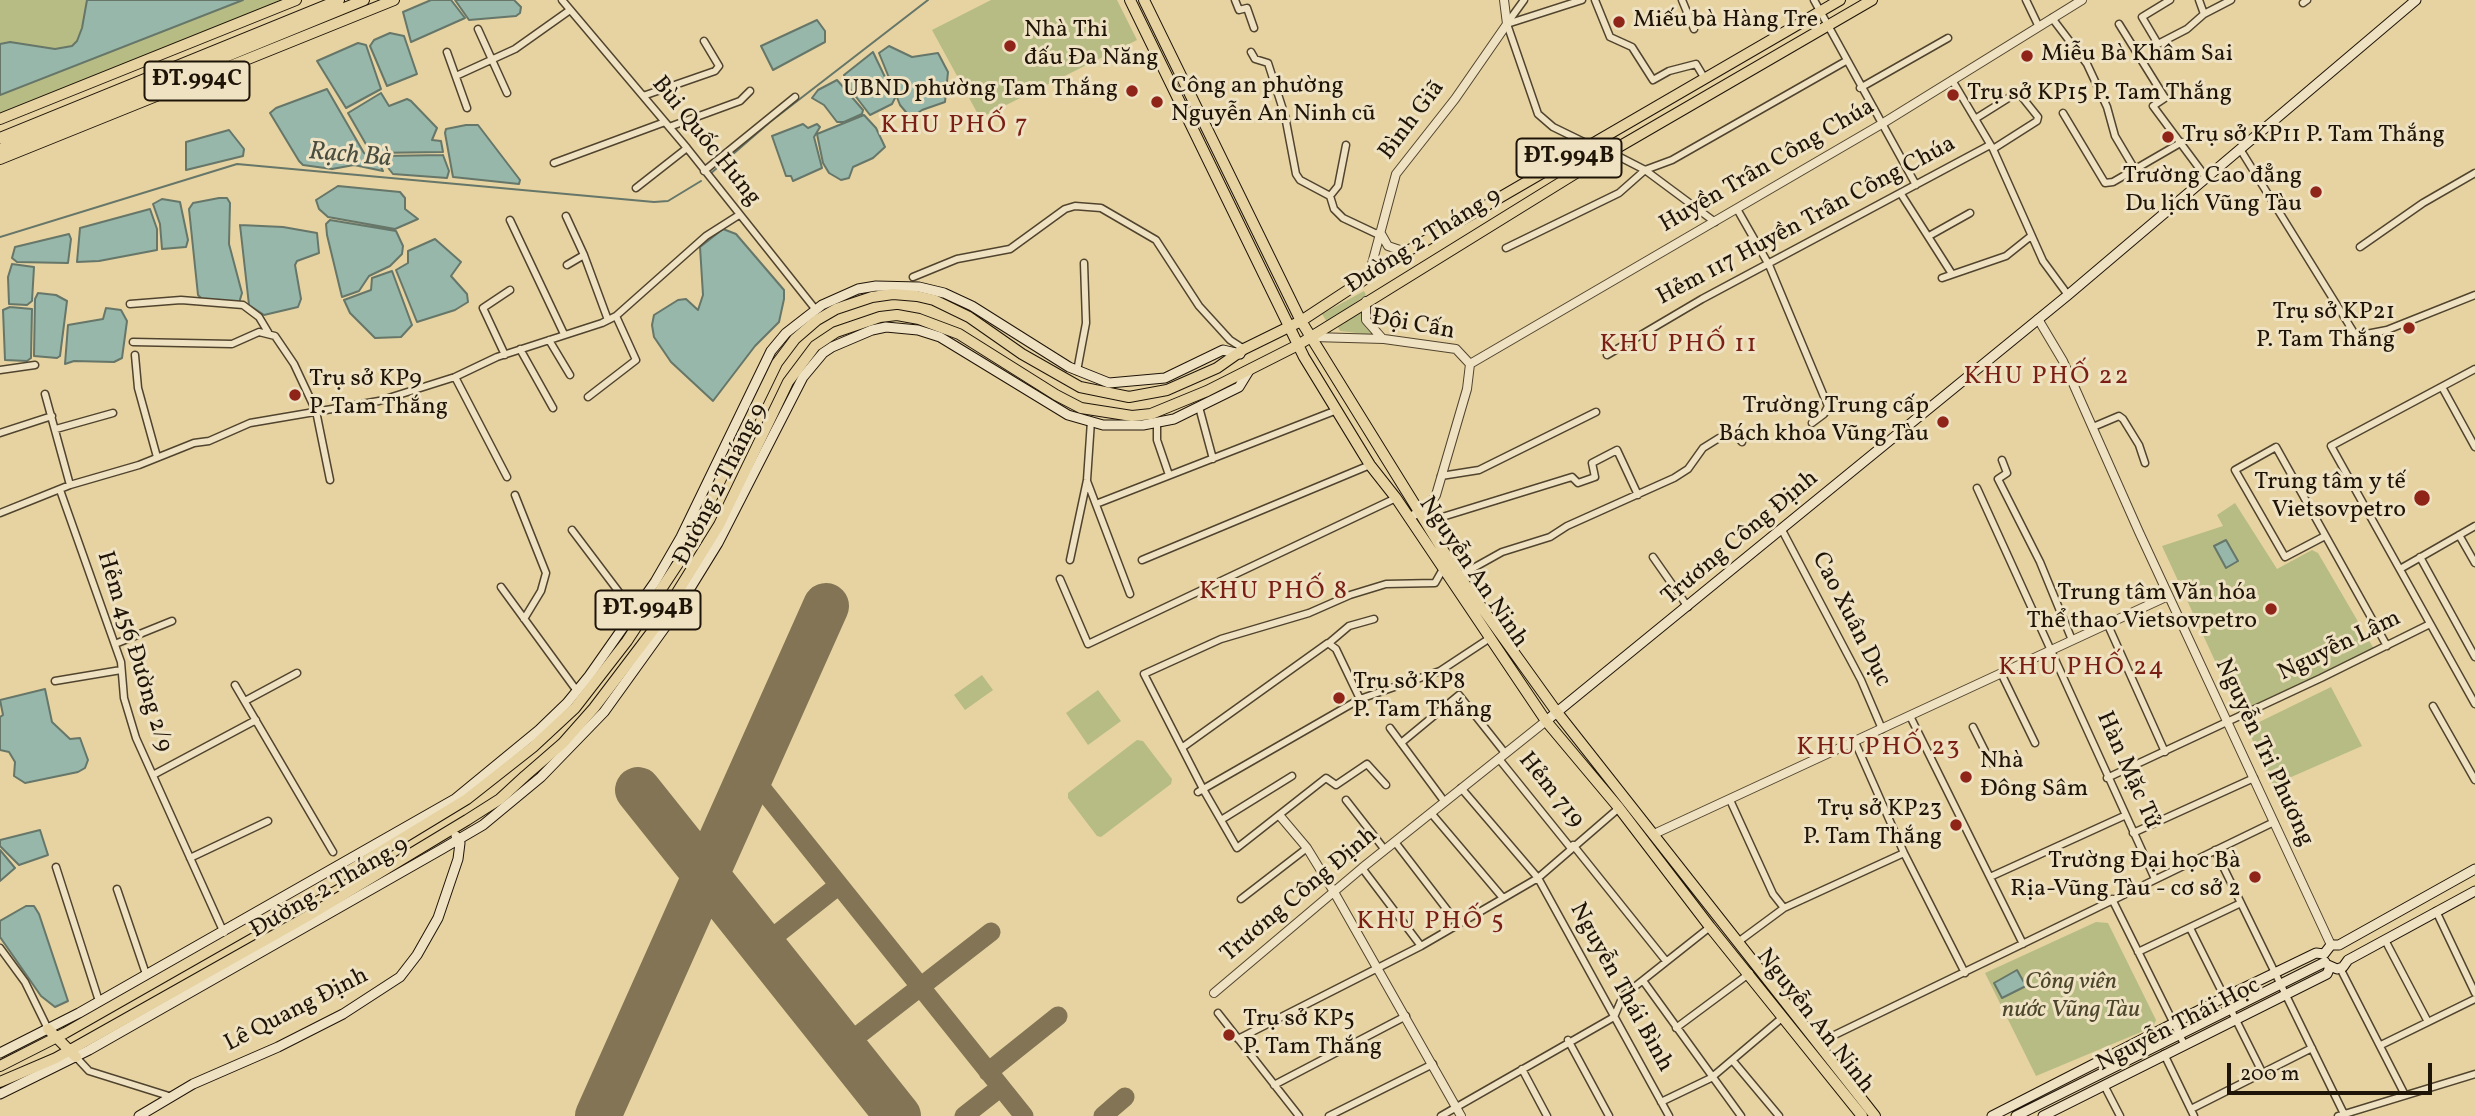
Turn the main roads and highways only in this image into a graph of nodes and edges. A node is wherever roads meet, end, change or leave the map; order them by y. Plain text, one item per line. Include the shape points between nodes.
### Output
1 (296, 0) edge
2 (339, 0) edge
3 (364, 0) edge
4 (394, 0) edge
5 (1130, 0) edge
6 (1144, 0) edge
7 (1840, 0) edge
8 (1872, 0) edge
9 (2416, 0) edge
10 (0, 120) edge
11 (0, 138) edge
12 (1592, 146) junction
13 (0, 149) edge
14 (1610, 152) junction
15 (0, 159) edge
16 (1301, 321) junction
17 (1289, 328) junction
18 (1310, 337) junction
19 (1298, 345) junction
20 (1242, 352) junction
21 (1250, 369) junction
22 (724, 461) junction
23 (750, 473) junction
24 (1414, 515) junction
25 (1556, 711) junction
26 (1546, 721) junction
27 (452, 828) junction
28 (459, 839) junction
29 (2475, 869) edge
30 (2475, 891) edge
31 (225, 934) junction
32 (2335, 945) junction
33 (2327, 961) junction
34 (2344, 964) junction
35 (52, 1033) junction
36 (2153, 1034) junction
37 (2158, 1044) junction
38 (0, 1053) edge
39 (73, 1054) junction
40 (2164, 1055) junction
41 (0, 1066) edge
42 (0, 1082) edge
43 (0, 1094) edge
44 (139, 1116) edge
45 (1861, 1116) edge
46 (1875, 1116) edge
47 (1992, 1116) edge
48 (2016, 1116) edge
49 (2042, 1116) edge

1 - 10 main road, ĐT.994C
2 - 11 main road, ĐT.994C
3 - 13 main road, ĐT.994C
4 - 15 main road, ĐT.994C
5 - 17 main road, Nguyễn An Ninh
6 - 16 main road, Nguyễn An Ninh
7 - 12 main road, Đường 2 Tháng 9 / ĐT.994B
8 - 14 main road, Đường 2 Tháng 9 / ĐT.994B
9 - 25 main road, Trương Công Định via 2068,295
12 - 14 main road
12 - 16 main road, Đường 2 Tháng 9 / ĐT.994B via 1406,252
14 - 18 main road, Đường 2 Tháng 9 / ĐT.994B
16 - 17 main road, Đường 2 Tháng 9 / ĐT.994B
16 - 18 main road, Nguyễn An Ninh
17 - 19 main road, Nguyễn An Ninh
17 - 20 main road, Đường 2 Tháng 9 / ĐT.994B
18 - 19 main road, Đường 2 Tháng 9 / ĐT.994B
18 - 24 main road, Nguyễn An Ninh
19 - 21 main road, Đường 2 Tháng 9 / ĐT.994B
19 - 24 main road, Nguyễn An Ninh via 1370,465
20 - 21 main road
20 - 22 main road, Đường 2 Tháng 9 / ĐT.994B via 1167,390 1113,397 1080,387 934,300 872,296 836,309 796,339 777,363
20 - 22 main road, Đường 2 Tháng 9 / ĐT.994B via 1223,350 1174,375 1122,384 1077,371 944,293 919,287 858,289 816,310 771,351
21 - 23 main road, Đường 2 Tháng 9 / ĐT.994B via 1239,387 1199,407 1157,423 1119,426 1061,411 940,337 910,329 879,328 822,353
21 - 23 main road, Đường 2 Tháng 9 / ĐT.994B via 1151,414 1099,413 1056,395 959,334 919,319 880,317 851,325 815,346 788,382
22 - 23 main road
22 - 31 main road, Đường 2 Tháng 9 / ĐT.994B via 634,612 577,691 539,730 455,799
22 - 31 main road, Đường 2 Tháng 9 / ĐT.994B via 696,531 664,586 575,708 512,766 467,799 337,878
23 - 27 main road, Đường 2 Tháng 9 / ĐT.994B via 664,614 594,708 563,743 500,799
23 - 28 main road, Đường 2 Tháng 9 / ĐT.994B via 697,579 604,712 524,792
24 - 25 main road, Nguyễn An Ninh
24 - 26 main road, Nguyễn An Ninh via 1443,569
25 - 26 main road, Trương Công Định
25 - 46 main road, Nguyễn An Ninh
26 - 45 main road, Nguyễn An Ninh
27 - 28 main road
27 - 39 main road, Đường 2 Tháng 9 / ĐT.994B
28 - 39 main road, Đường 2 Tháng 9 / ĐT.994B
28 - 44 main road, Lê Quang Định via 455,869 438,918 400,977 343,1014 193,1084
29 - 32 main road
30 - 34 main road
31 - 35 main road, Đường 2 Tháng 9 / ĐT.994B
31 - 35 main road, Đường 2 Tháng 9 / ĐT.994B via 146,974
32 - 33 main road
32 - 34 main road via 2347,951
33 - 34 main road
33 - 36 main road, Nguyễn Thái Học via 2316,953
33 - 37 main road, Nguyễn Thái Học
33 - 40 main road, Nguyễn Thái Học via 2327,974
35 - 38 main road, Đường 2 Tháng 9 / ĐT.994B
35 - 39 main road
35 - 41 main road, Đường 2 Tháng 9 / ĐT.994B
36 - 37 main road
36 - 47 main road, Nguyễn Thái Học
37 - 40 main road
37 - 48 main road, Nguyễn Thái Học
39 - 42 main road, Đường 2 Tháng 9 / ĐT.994B
39 - 43 main road, Đường 2 Tháng 9 / ĐT.994B
40 - 49 main road, Nguyễn Thái Học

